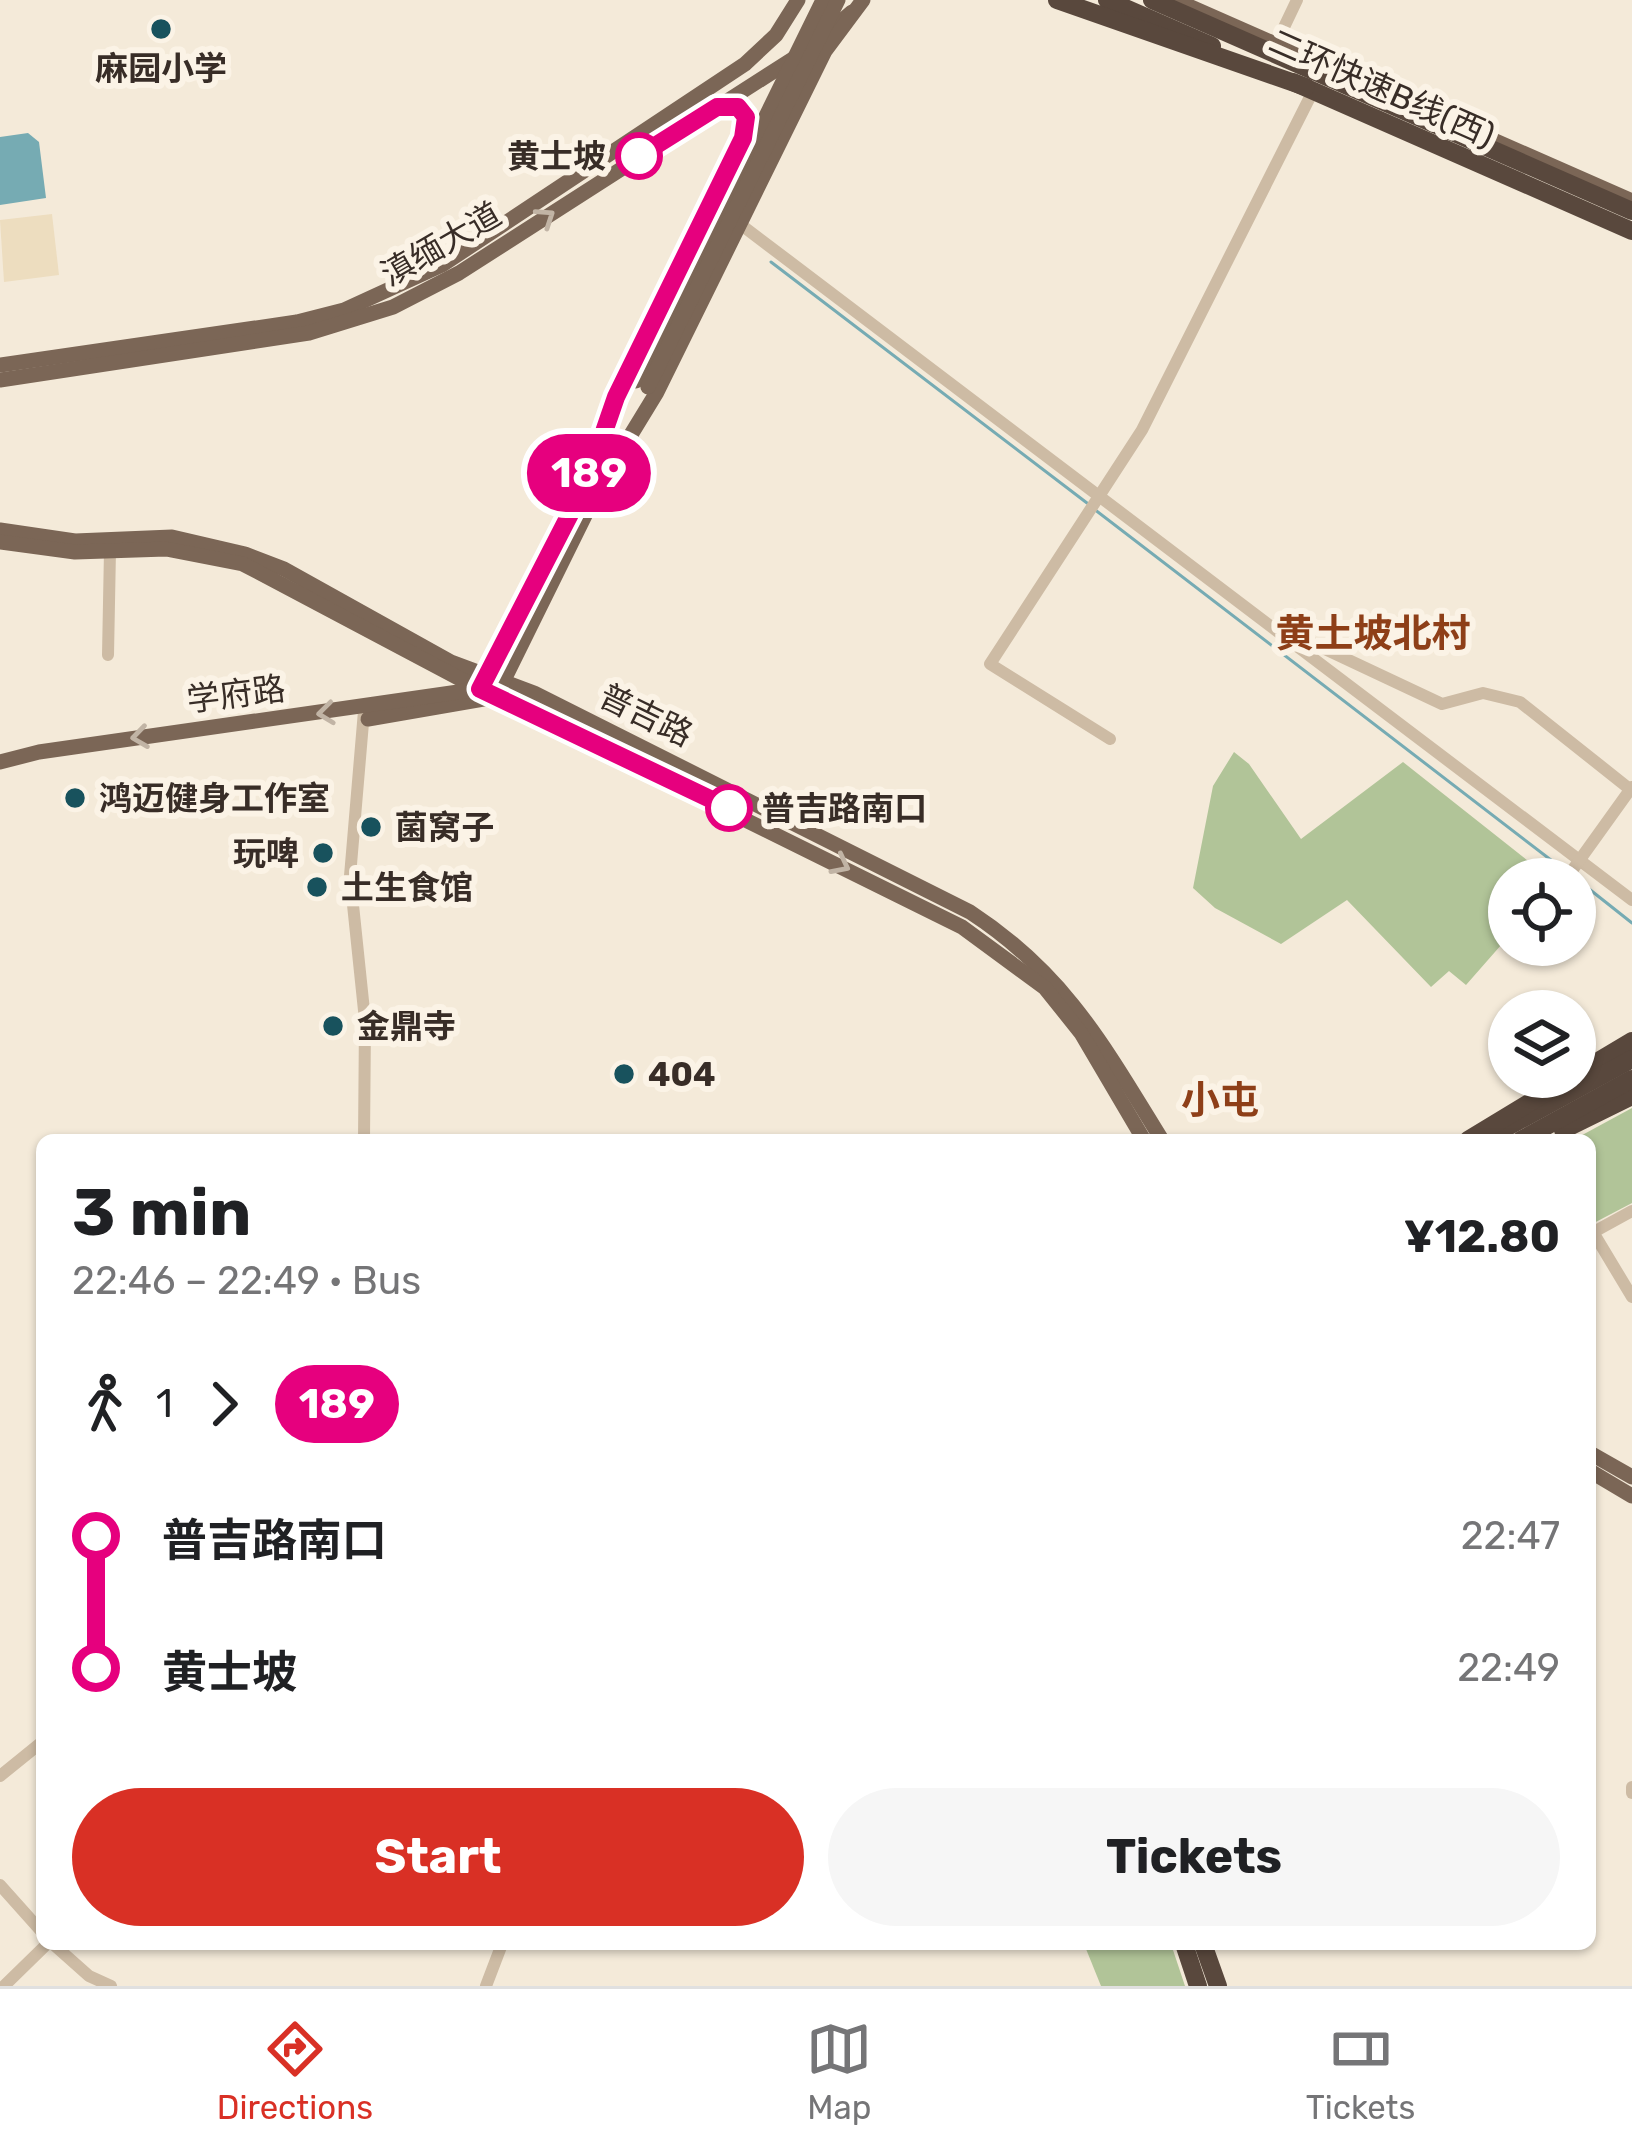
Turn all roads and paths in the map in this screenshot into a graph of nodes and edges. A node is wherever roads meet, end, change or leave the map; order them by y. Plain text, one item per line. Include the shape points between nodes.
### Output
1 (798, 0) edge
2 (823, 0) edge
3 (838, 0) edge
4 (1057, 0) edge
5 (1084, 0) edge
6 (1107, 0) edge
7 (1152, 0) edge
8 (1163, 0) edge
9 (1175, 0) edge
10 (1297, 0) edge
11 (858, 6) edge
12 (1195, 19) junction
13 (1276, 44) junction
14 (1307, 93) junction
15 (717, 107) junction
16 (735, 155) junction
17 (767, 169) junction
18 (1632, 201) edge
19 (1632, 211) edge
20 (740, 224) junction
21 (1632, 231) edge
22 (1632, 241) edge
23 (0, 365) edge
24 (0, 380) edge
25 (642, 384) junction
26 (592, 484) junction
27 (1095, 502) junction
28 (0, 530) edge
29 (0, 542) edge
30 (110, 550) junction
31 (1274, 625) dead end
32 (108, 655) dead end
33 (1361, 665) junction
34 (504, 680) junction
35 (1352, 685) junction
36 (487, 687) junction
37 (364, 714) junction
38 (1110, 739) dead end
39 (0, 762) edge
40 (1631, 789) edge
41 (1578, 858) edge
42 (1582, 858) edge
43 (1596, 872) edge
44 (1632, 900) edge
45 (1632, 1044) edge
46 (1632, 1058) edge
47 (1596, 1064) edge
48 (1632, 1079) edge
49 (1632, 1093) edge
50 (1536, 1098) edge
51 (364, 1134) edge
52 (1140, 1134) edge
53 (1158, 1134) edge
54 (1476, 1134) edge
55 (1476, 1134) edge
56 (1494, 1134) edge
57 (1532, 1134) edge
58 (1553, 1134) edge
59 (1632, 1210) edge
60 (1596, 1231) edge
61 (1596, 1239) edge
62 (1632, 1297) edge
63 (1596, 1456) edge
64 (1596, 1475) edge
65 (1632, 1477) edge
66 (1632, 1496) edge
67 (36, 1747) edge
68 (0, 1776) edge
69 (0, 1886) edge
70 (36, 1925) edge
71 (43, 1950) edge
72 (57, 1950) edge
73 (500, 1950) edge
74 (1186, 1950) edge
75 (1205, 1950) edge
76 (4, 1986) edge
77 (111, 1986) edge
78 (486, 1986) edge
79 (1198, 1986) edge
80 (1218, 1986) edge

1 - 23 main road, 滇缅大道 via 745,64 392,291 297,322
2 - 25 main road, bridge
3 - 25 main road, bridge
4 - 14 highway, bridge
5 - 14 main road
6 - 14 highway, 二环快速B线(西), bridge
7 - 12 highway
8 - 12 highway
9 - 13 main road
10 - 13 street
11 - 15 main road, 滇缅大道
11 - 17 main road via 825,51
12 - 19 highway
13 - 18 main road
14 - 21 highway, 二环快速B线(西)
14 - 22 main road
14 - 27 street via 1142,430
15 - 16 main road via 735,106 746,117
24 -> 15 main road, 滇缅大道 via 309,333 393,307 459,274
16 - 17 main road via 758,152
16 - 26 main road via 616,397
17 - 20 main road
20 - 26 main road via 652,401
20 - 27 street
25 - 26 main road
26 - 34 main road
26 - 36 main road
27 - 35 street
27 - 38 street via 990,664
28 - 36 main road, 普吉路 via 75,541 172,537 245,554
29 - 30 main road, 普吉路
30 - 32 street
30 - 36 main road, 普吉路 via 166,549 243,564
31 - 33 street
33 - 35 street
33 - 40 street via 1442,704 1483,693 1520,702
34 - 36 main road, 普吉路
34 - 53 main road, 普吉路 via 992,927 1074,1001
35 - 41 street
36 - 37 main road, 学府路
36 -> 52 main road, 普吉路 via 984,941 1045,988
37 -> 39 main road, 学府路 via 151,735
37 - 51 street via 350,876 364,1020
40 - 42 street
43 - 44 street
45 - 47 highway
45 - 54 main road
46 - 56 highway
48 - 57 highway
49 - 58 highway
50 - 55 highway, bridge
59 - 60 street
61 - 62 street
63 - 65 main road
64 - 66 main road
67 - 68 street
69 - 70 street
71 - 76 street
72 - 77 street
73 - 78 street
74 - 79 highway
75 - 80 highway

